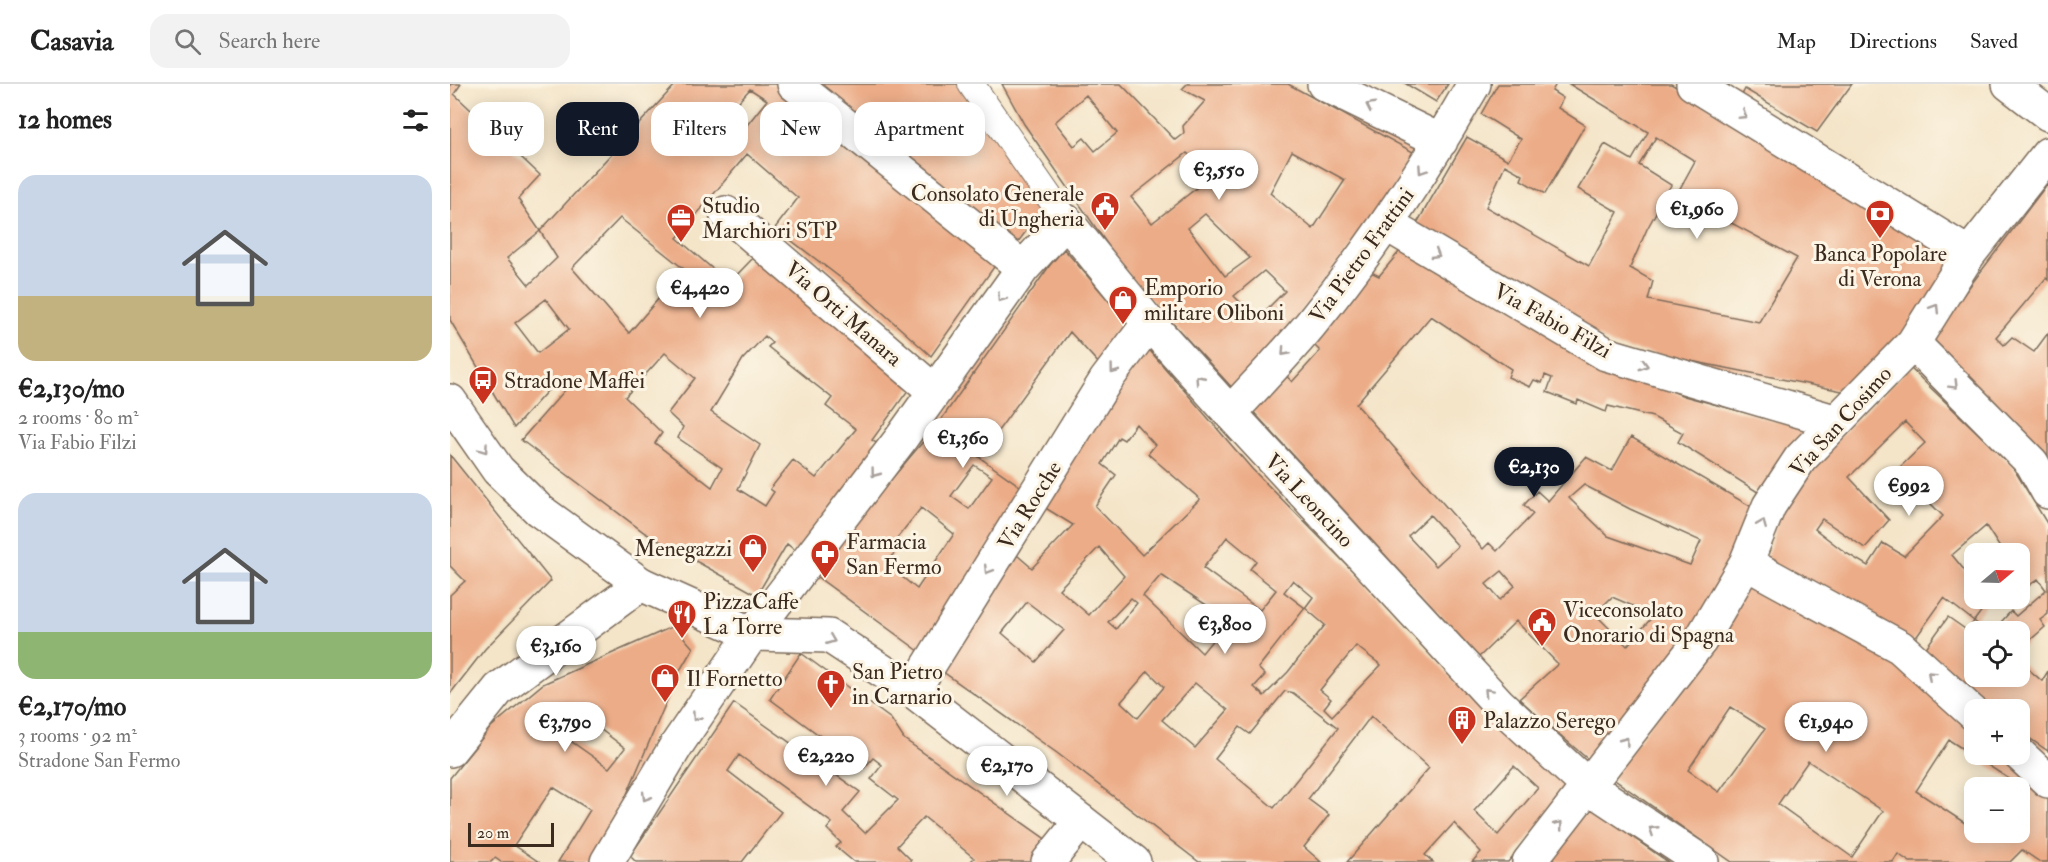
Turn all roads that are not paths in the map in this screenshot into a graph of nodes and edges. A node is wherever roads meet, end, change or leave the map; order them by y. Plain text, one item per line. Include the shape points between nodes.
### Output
1 (794, 84) edge
2 (971, 84) edge
3 (1324, 84) edge
4 (1474, 84) edge
5 (1693, 84) edge
6 (2009, 84) edge
7 (2048, 114) edge
8 (1441, 141) junction
9 (2048, 154) edge
10 (726, 213) dead end
11 (1066, 221) junction
12 (1386, 224) junction
13 (1969, 254) junction
14 (1023, 268) junction
15 (1149, 322) junction
16 (1913, 343) junction
17 (934, 391) junction
18 (450, 401) edge
19 (1230, 413) junction
20 (1834, 421) junction
21 (2048, 492) edge
22 (1746, 563) junction
23 (641, 584) junction
24 (752, 634) junction
25 (913, 691) junction
26 (1964, 705) edge
27 (450, 750) edge
28 (2030, 764) edge
29 (2048, 781) edge
30 (1589, 787) junction
31 (1081, 821) junction
32 (609, 861) edge
33 (1048, 862) edge
34 (1134, 862) edge
35 (1529, 862) edge
36 (1702, 862) edge

1 - 14 street
2 - 11 street, Via Leoncino
8 -> 3 street
4 - 8 street, Via Pietro Frattini
5 -> 13 street
6 - 7 street
8 -> 12 street, Via Pietro Frattini
9 - 13 street, Via San Cosimo
10 - 17 street, Via Orti Manara
11 - 14 street
11 - 15 street, Via Leoncino
12 -> 19 street, Via Pietro Frattini via 1309,325
12 -> 20 street, Via Fabio Filzi via 1606,354
16 -> 13 street, Via San Cosimo
14 -> 17 street
19 -> 15 street, Via Leoncino
15 -> 25 street, Via Rocche via 1106,380
16 - 20 street, Via San Cosimo
16 -> 21 street via 2032,463
17 -> 24 street
18 -> 23 street via 498,470 539,510
30 -> 19 street, Via Leoncino via 1499,704
22 -> 20 street, Via San Cosimo via 1769,506 1800,459
26 -> 22 street via 1900,647
30 -> 22 street, Via San Cosimo via 1700,641
23 - 24 street
23 - 27 street via 499,689
24 -> 25 street via 829,636
24 -> 32 street via 676,746
25 - 31 street
28 - 29 street
35 -> 30 street, Via San Cosimo
36 -> 30 street, Via Leoncino
31 - 33 street
31 - 34 street

